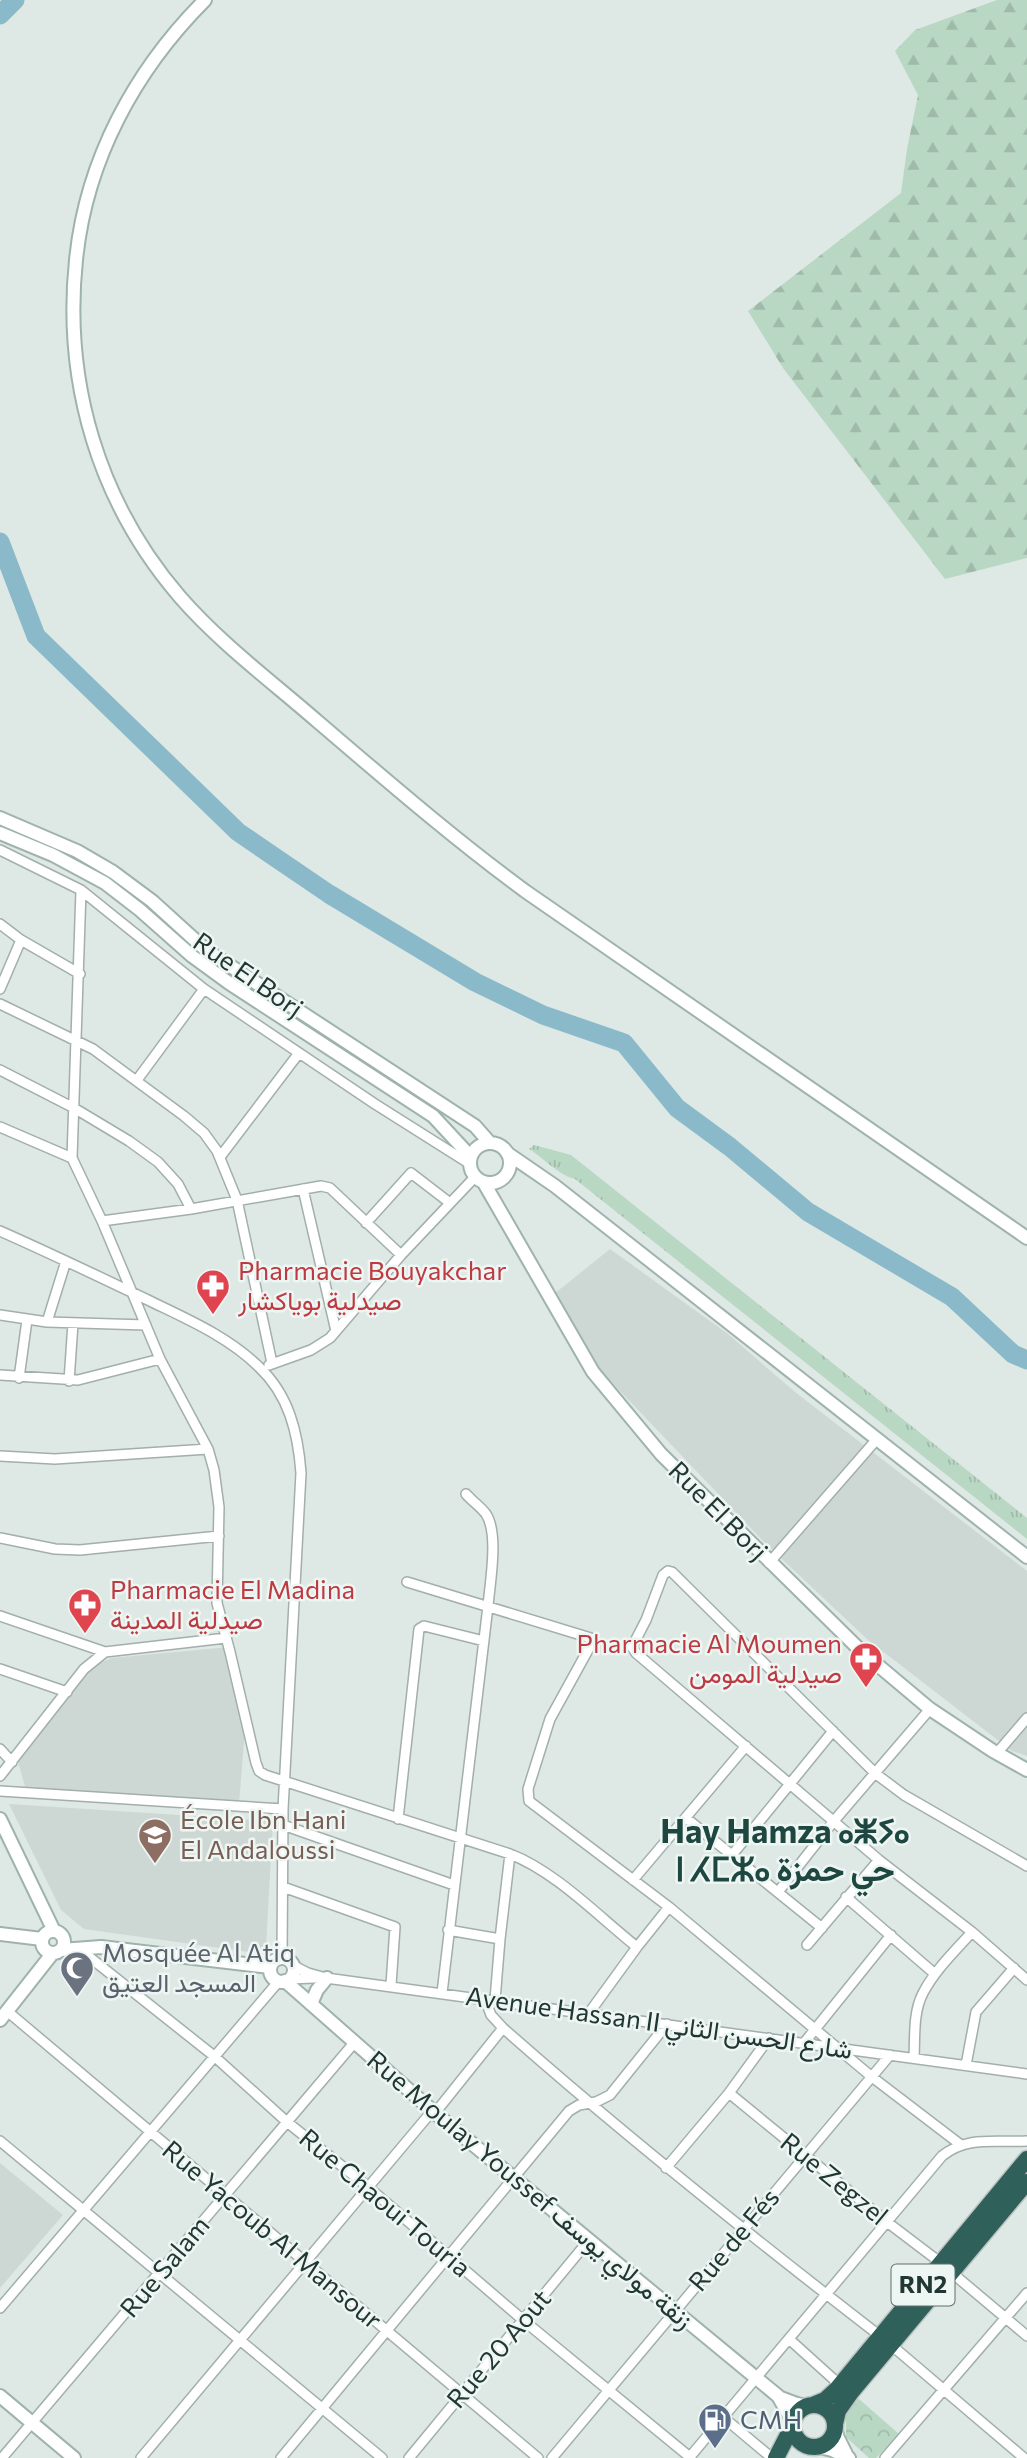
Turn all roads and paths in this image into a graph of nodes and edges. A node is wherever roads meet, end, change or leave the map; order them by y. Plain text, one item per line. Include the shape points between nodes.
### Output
1 (205, 0) edge
2 (0, 818) edge
3 (0, 833) edge
4 (0, 850) edge
5 (81, 890) junction
6 (0, 925) edge
7 (21, 940) junction
8 (80, 974) junction
9 (0, 989) edge
10 (204, 989) junction
11 (0, 1004) edge
12 (78, 1041) junction
13 (299, 1053) junction
14 (0, 1070) edge
15 (137, 1080) junction
16 (74, 1108) junction
17 (0, 1127) edge
18 (490, 1143) junction
19 (507, 1153) junction
20 (220, 1157) junction
21 (72, 1158) junction
22 (470, 1160) junction
23 (480, 1180) junction
24 (303, 1189) junction
25 (237, 1200) junction
26 (450, 1203) junction
27 (191, 1209) junction
28 (102, 1221) junction
29 (366, 1223) junction
30 (0, 1231) edge
31 (1027, 1238) edge
32 (401, 1255) junction
33 (66, 1261) junction
34 (131, 1292) junction
35 (0, 1315) edge
36 (27, 1320) junction
37 (47, 1322) junction
38 (73, 1323) junction
39 (146, 1325) junction
40 (337, 1331) junction
41 (160, 1359) junction
42 (272, 1363) junction
43 (260, 1367) junction
44 (0, 1375) edge
45 (19, 1378) junction
46 (69, 1381) junction
47 (877, 1439) junction
48 (208, 1448) junction
49 (0, 1456) edge
50 (467, 1494) dead end
51 (219, 1536) junction
52 (0, 1538) edge
53 (1027, 1557) edge
54 (769, 1563) junction
55 (407, 1582) dead end
56 (488, 1606) junction
57 (0, 1616) edge
58 (226, 1638) junction
59 (484, 1641) junction
60 (105, 1652) junction
61 (0, 1669) edge
62 (67, 1692) junction
63 (930, 1709) junction
64 (1027, 1718) edge
65 (833, 1731) junction
66 (746, 1746) junction
67 (0, 1749) edge
68 (997, 1753) junction
69 (12, 1762) junction
70 (1027, 1770) edge
71 (876, 1773) junction
72 (0, 1776) edge
73 (286, 1783) junction
74 (791, 1785) junction
75 (0, 1791) edge
76 (283, 1809) junction
77 (686, 1818) junction
78 (0, 1819) edge
79 (398, 1819) junction
80 (833, 1822) junction
81 (283, 1825) junction
82 (459, 1838) junction
83 (510, 1854) junction
84 (732, 1855) junction
85 (879, 1860) junction
86 (1027, 1866) edge
87 (633, 1880) junction
88 (454, 1885) junction
89 (282, 1887) junction
90 (778, 1892) junction
91 (846, 1896) junction
92 (669, 1908) junction
93 (822, 1927) junction
94 (448, 1930) junction
95 (57, 1933) junction
96 (972, 1933) junction
97 (0, 1934) edge
98 (891, 1935) junction
99 (41, 1939) junction
100 (500, 1939) junction
101 (807, 1945) dead end
102 (101, 1947) junction
103 (637, 1947) junction
104 (78, 1948) junction
105 (57, 1952) junction
106 (287, 1962) junction
107 (270, 1967) junction
108 (1014, 1968) junction
109 (935, 1974) junction
110 (327, 1978) junction
111 (285, 1980) junction
112 (1027, 1980) edge
113 (391, 1985) junction
114 (442, 1993) junction
115 (495, 2000) junction
116 (311, 2004) junction
117 (589, 2013) junction
118 (4, 2016) edge
119 (667, 2024) junction
120 (503, 2028) junction
121 (815, 2029) junction
122 (769, 2038) junction
123 (354, 2043) junction
124 (804, 2043) junction
125 (836, 2047) junction
126 (890, 2055) junction
127 (214, 2056) junction
128 (914, 2058) junction
129 (966, 2065) junction
130 (1027, 2074) edge
131 (872, 2077) junction
132 (729, 2093) junction
133 (587, 2102) junction
134 (434, 2112) junction
135 (287, 2122) junction
136 (150, 2131) junction
137 (0, 2141) edge
138 (1027, 2141) edge
139 (961, 2145) junction
140 (806, 2156) junction
141 (1027, 2159) edge
142 (666, 2168) junction
143 (514, 2178) junction
144 (368, 2187) junction
145 (1024, 2190) edge
146 (225, 2195) junction
147 (83, 2210) junction
148 (887, 2222) junction
149 (744, 2229) junction
150 (589, 2240) junction
151 (449, 2256) junction
152 (304, 2262) junction
153 (946, 2267) junction
154 (160, 2274) junction
155 (1027, 2293) edge
156 (826, 2294) junction
157 (0, 2308) edge
158 (675, 2311) junction
159 (1007, 2317) junction
160 (523, 2320) junction
161 (386, 2331) junction
162 (1027, 2336) edge
163 (789, 2339) junction
164 (239, 2340) junction
165 (885, 2340) junction
166 (756, 2378) junction
167 (840, 2385) junction
168 (608, 2390) junction
169 (945, 2390) junction
170 (462, 2395) junction
171 (0, 2396) edge
172 (778, 2396) junction
173 (810, 2405) junction
174 (323, 2408) junction
175 (723, 2417) junction
176 (31, 2421) junction
177 (793, 2423) junction
178 (835, 2426) junction
179 (816, 2446) junction
180 (848, 2457) edge
181 (1025, 2457) edge
182 (2, 2458) edge
183 (74, 2458) edge
184 (141, 2458) edge
185 (281, 2458) edge
186 (382, 2458) edge
187 (409, 2458) edge
188 (538, 2458) edge
189 (552, 2458) edge
190 (690, 2458) edge
191 (774, 2458) edge
192 (797, 2458) edge
193 (886, 2458) edge

1 - 31 street via 163,46 125,104 97,167 77,245 72,327 82,400 103,471 137,537 180,597 206,624 466,847
2 - 18 street, Rue El Borj via 113,872 206,950 475,1126
3 - 22 street, Rue El Borj via 105,883 192,957 433,1116
4 - 5 street
5 - 8 street
5 - 10 street
6 - 7 street
7 - 8 street
7 - 9 street
8 - 12 street
10 - 13 street
10 - 15 street
11 - 12 street
12 - 15 street
12 - 16 street
13 - 20 street
13 - 22 street
14 - 16 street
15 - 20 street via 204,1133
16 - 21 street
16 - 27 street via 158,1161
17 - 21 street
18 - 19 street
18 - 22 street via 478,1147
19 - 23 street via 509,1166 503,1178
19 - 47 street
20 - 25 street
21 - 28 street
22 - 23 street
23 - 26 street
23 - 54 street, Rue El Borj via 593,1372 661,1454
24 - 25 street
24 - 29 street via 330,1188
24 - 40 street
25 - 27 street
25 - 42 street
26 - 29 street via 411,1173
26 - 32 street
27 - 28 street
28 - 34 street
29 - 32 street
30 - 33 street
32 - 40 street
33 - 34 street
33 - 37 street
34 - 39 street
34 - 43 street via 237,1348
35 - 36 street
36 - 37 street
36 - 45 street
37 - 38 street
38 - 39 street
38 - 46 street
39 - 41 street
40 - 42 street via 320,1346
41 - 46 street
41 - 48 street
42 - 43 street
43 - 73 street via 293,1418 301,1473
44 - 45 street
45 - 46 street
47 - 53 street
47 - 54 street
48 - 49 street via 55,1459
48 - 51 street via 218,1489
50 - 56 street via 486,1514 491,1528
51 - 52 street via 80,1550
51 - 58 street via 215,1592
54 - 63 street, Rue El Borj via 839,1632
55 - 56 street
56 - 59 street
56 - 87 street via 594,1639 550,1719 528,1789 529,1801
57 - 60 street
58 - 60 street
58 - 73 street via 256,1763 265,1775
59 - 79 street via 424,1626 419,1629
59 - 82 street
60 - 62 street via 84,1669
61 - 62 street
62 - 69 street
63 - 68 street, Rue El Borj
63 - 71 street
64 - 68 street
65 - 66 street via 668,1571 633,1650
65 - 71 street
65 - 74 street
66 - 74 street
66 - 77 street
67 - 69 street
68 - 70 street, Rue El Borj
69 - 72 street
71 - 80 street
71 - 86 street via 904,1795
73 - 76 street
73 - 79 street
74 - 80 street
74 - 84 street
75 - 76 street
76 - 81 street
77 - 84 street
77 - 87 street
78 - 95 street
79 - 82 street
80 - 85 street
80 - 90 street
81 - 88 street
81 - 89 street
82 - 83 street
82 - 88 street
83 - 100 street
83 - 103 street via 547,1874
84 - 90 street
85 - 91 street
85 - 96 street
87 - 92 street
88 - 94 street
89 - 106 street
89 - 113 street via 395,1927
90 - 93 street
91 - 93 street
91 - 98 street
92 - 103 street
92 - 121 street
93 - 101 street
94 - 100 street
94 - 114 street
95 - 99 street via 46,1933
95 - 102 street
95 - 105 street via 64,1941
96 - 108 street
96 - 109 street
97 - 99 street
98 - 109 street
98 - 121 street
99 - 105 street via 43,1948
100 - 115 street
102 - 104 street
102 - 107 street
103 - 117 street
104 - 105 street
104 - 127 street, Rue Chaoui Touria
105 - 118 street
106 - 107 street via 276,1960
106 - 110 street, Avenue Hassan II شارع الحسن الثاني
106 - 111 street via 293,1972
107 - 111 street via 272,1976
108 - 112 street
108 - 129 street via 975,2012
109 - 128 street via 918,2009
110 - 111 street
110 - 113 street, Avenue Hassan II شارع الحسن الثاني
110 - 116 street
111 - 116 street, Rue Moulay Youssef زنقة مولاي يوسف
111 - 127 street
113 - 114 street, Avenue Hassan II شارع الحسن الثاني
114 - 115 street, Avenue Hassan II شارع الحسن الثاني
115 - 117 street, Avenue Hassan II شارع الحسن الثاني
115 - 120 street via 489,2011
116 - 123 street, Rue Moulay Youssef زنقة مولاي يوسف
117 - 119 street, Avenue Hassan II شارع الحسن الثاني
118 - 136 street, Rue Yacoub Al Mansour
119 - 122 street, Avenue Hassan II شارع الحسن الثاني
119 - 133 street via 610,2095
120 - 133 street
120 - 134 street
121 - 124 street
121 - 125 street
122 - 124 street, Avenue Hassan II شارع الحسن الثاني
122 - 132 street
123 - 134 street, Rue Moulay Youssef زنقة مولاي يوسف
123 - 135 street, Rue Salam
124 - 125 street, Avenue Hassan II شارع الحسن الثاني
125 - 126 street, Avenue Hassan II شارع الحسن الثاني
125 - 131 street
126 - 128 street, Avenue Hassan II شارع الحسن الثاني
126 - 131 street, Rue de Fés
127 - 135 street, Rue Chaoui Touria
127 - 136 street
128 - 129 street, Avenue Hassan II شارع الحسن الثاني
129 - 130 street, Avenue Hassan II شارع الحسن الثاني
131 - 139 street
131 - 140 street, Rue de Fés
132 - 140 street, Rue Zegzel
132 - 142 street
133 - 142 street
133 - 143 street via 569,2112
134 - 143 street, Rue Moulay Youssef زنقة مولاي يوسف
134 - 144 street
135 - 144 street, Rue Chaoui Touria
135 - 146 street, Rue Salam
136 - 146 street, Rue Yacoub Al Mansour
136 - 147 street
137 - 147 street
138 - 139 street
139 - 148 street via 942,2156
140 - 148 street, Rue Zegzel
140 - 149 street, Rue de Fés
141 - 153 highway, RN2
142 - 149 street
143 - 150 street, Rue Moulay Youssef زنقة مولاي يوسف
143 - 151 street
144 - 151 street, Rue Chaoui Touria
144 - 152 street
145 - 153 highway, RN2
146 - 152 street, Rue Yacoub Al Mansour
146 - 154 street, Rue Salam
147 - 154 street
147 - 157 street
148 - 153 street, Rue Zegzel
148 - 156 street
149 - 156 street
149 - 158 street, Rue de Fés
150 - 158 street, Rue Moulay Youssef زنقة مولاي يوسف
150 - 160 street, Rue 20 Aout
151 - 160 street, Rue Chaoui Touria
151 - 161 street
152 - 161 street, Rue Yacoub Al Mansour
152 - 164 street
153 - 159 street, Rue Zegzel
153 - 165 highway, RN2
154 - 164 street
154 - 176 street, Rue Salam
155 - 159 street
156 - 163 street
156 - 165 street
158 - 166 street, Rue Moulay Youssef زنقة مولاي يوسف
158 - 168 street, Rue de Fés
159 - 162 street, Rue Zegzel
159 - 169 street
160 - 168 street, Rue Chaoui Touria
160 - 170 street, Rue 20 Aout
161 - 170 street, Rue Yacoub Al Mansour
161 - 174 street
163 - 166 street
163 - 167 street
164 - 174 street
164 - 184 street
165 - 167 highway, RN2
165 - 169 street
165 - 178 highway, RN2 via 838,2411
166 - 172 street, Rue Moulay Youssef زنقة مولاي يوسف
166 - 175 street
167 - 173 highway, RN2 via 825,2400
168 - 189 street, Rue de Fés
168 - 190 street, Rue Chaoui Touria
169 - 181 street
169 - 193 street
170 - 187 street, Rue 20 Aout
170 - 188 street, Rue Yacoub Al Mansour
171 - 176 street
172 - 173 street
172 - 177 street
173 - 177 highway, RN2 via 798,2412
173 - 178 highway via 831,2412
174 - 185 street
174 - 186 street
175 - 190 street
175 - 191 street
176 - 182 street, Rue Salam
176 - 183 street
177 - 179 highway via 802,2443
177 - 191 highway, RN2
178 - 179 highway, RN2 via 827,2443
178 - 180 street
179 - 180 street
179 - 192 highway, RN2

